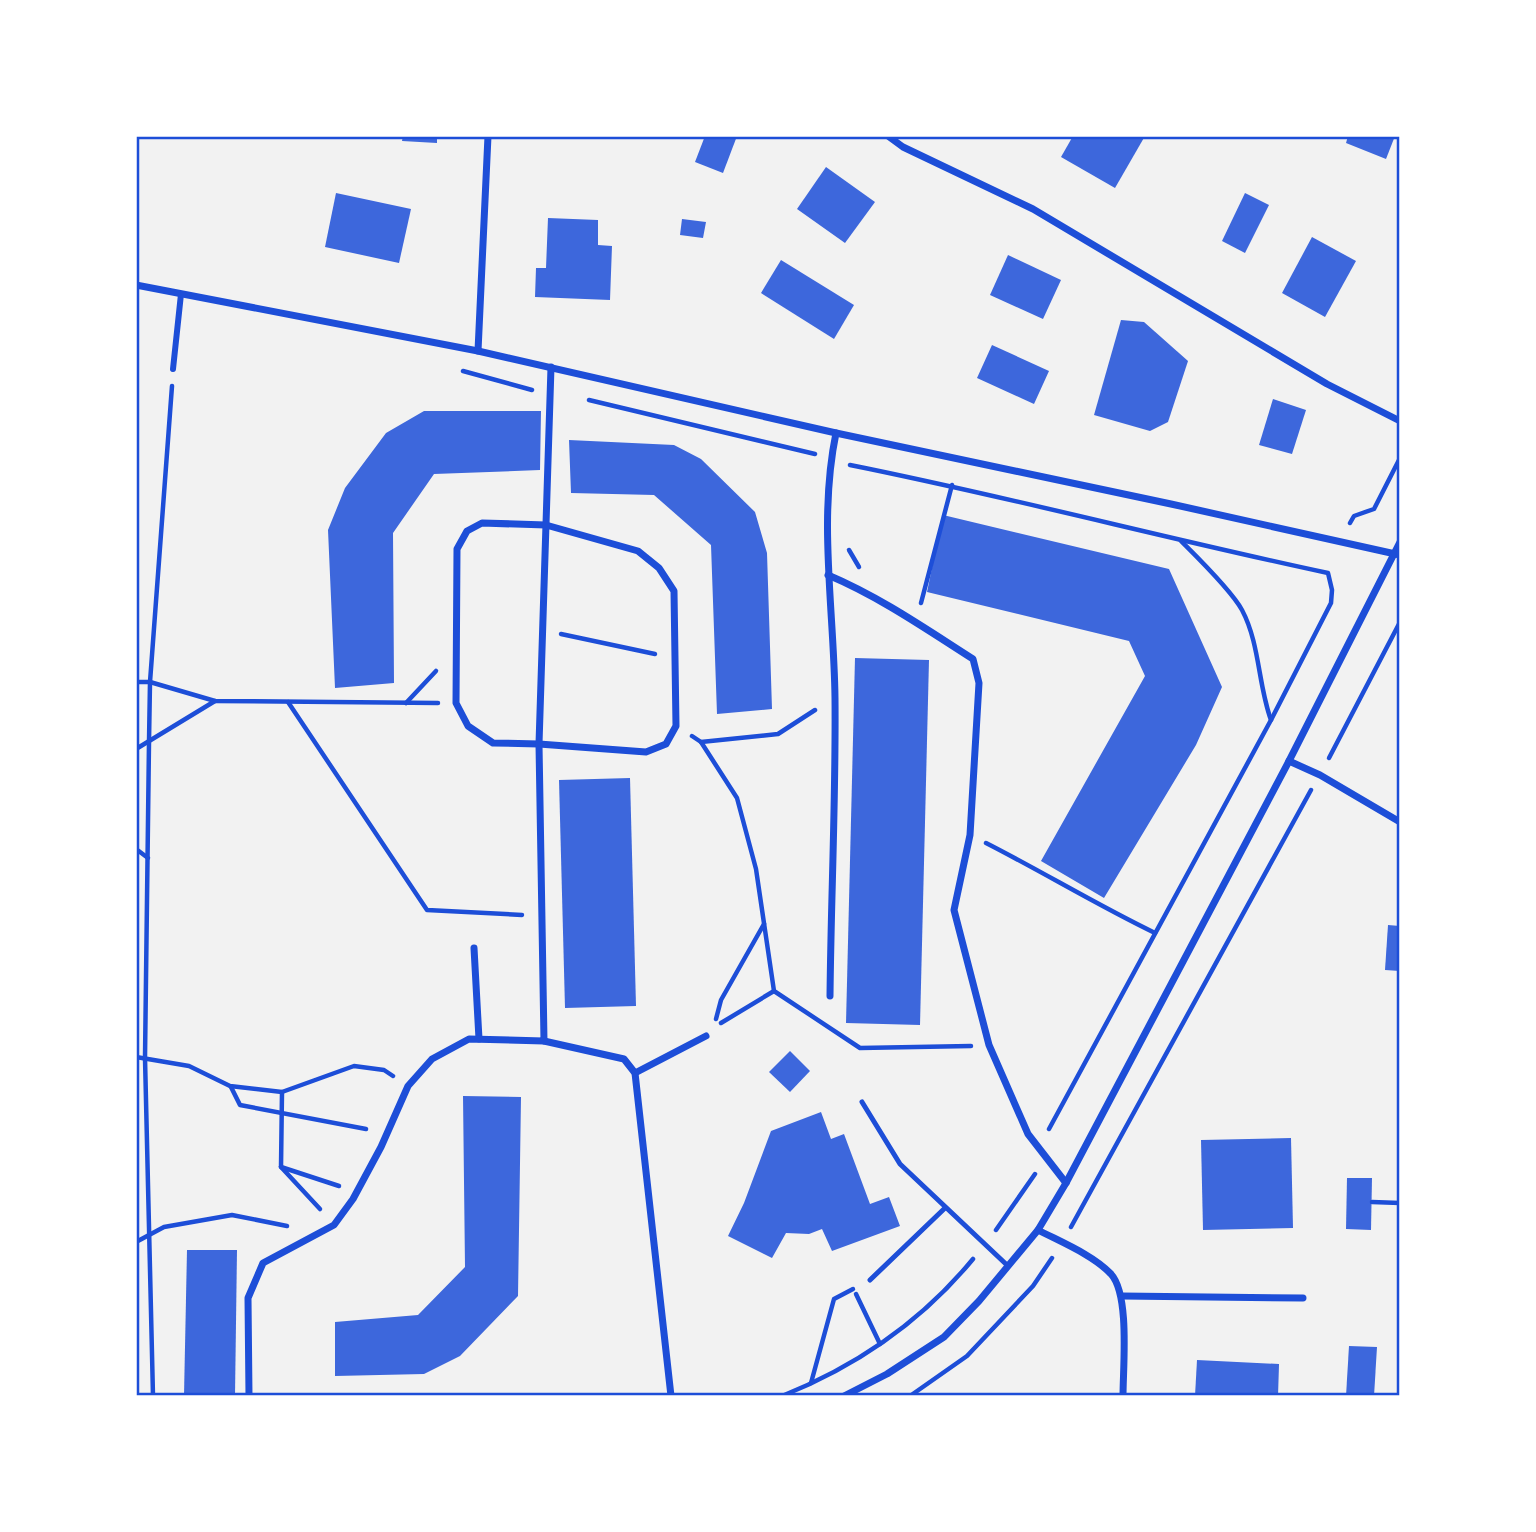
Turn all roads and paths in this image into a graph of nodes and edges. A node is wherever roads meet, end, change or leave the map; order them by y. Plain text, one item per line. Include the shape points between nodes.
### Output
1 (488, 136) edge
2 (888, 136) edge
3 (136, 285) edge
4 (181, 294) junction
5 (478, 351) junction
6 (551, 367) junction
7 (450, 368) dead end
8 (173, 369) joint
9 (550, 392) junction
10 (1399, 421) edge
11 (836, 433) junction
12 (831, 458) junction
13 (1399, 458) edge
14 (849, 464) junction
15 (846, 474) dead end
16 (952, 485) junction
17 (546, 525) junction
18 (1180, 540) junction
19 (1399, 542) edge
20 (1342, 543) junction
21 (847, 546) dead end
22 (1396, 555) edge
23 (1328, 573) junction
24 (868, 574) dead end
25 (828, 575) junction
26 (910, 601) dead end
27 (1399, 622) edge
28 (542, 631) junction
29 (456, 651) junction
30 (675, 658) junction
31 (136, 682) edge
32 (150, 682) junction
33 (835, 697) junction
34 (215, 701) junction
35 (288, 702) junction
36 (405, 703) junction
37 (456, 703) junction
38 (1271, 720) junction
39 (676, 726) junction
40 (149, 742) junction
41 (701, 742) junction
42 (539, 744) junction
43 (136, 749) edge
44 (1289, 761) junction
45 (1320, 775) junction
46 (1399, 822) edge
47 (970, 835) junction
48 (136, 849) edge
49 (148, 858) junction
50 (542, 916) junction
51 (764, 925) junction
52 (1155, 933) junction
53 (474, 948) dead end
54 (774, 991) junction
55 (830, 996) dead end
56 (706, 1036) dead end
57 (479, 1039) junction
58 (544, 1041) junction
59 (989, 1045) junction
60 (136, 1057) edge
61 (145, 1058) junction
62 (635, 1073) junction
63 (230, 1086) junction
64 (408, 1086) junction
65 (282, 1092) junction
66 (862, 1102) dead end
67 (281, 1111) junction
68 (387, 1134) junction
69 (1042, 1155) junction
70 (281, 1167) junction
71 (1066, 1183) junction
72 (356, 1192) junction
73 (1372, 1202) dead end
74 (1399, 1203) edge
75 (946, 1208) junction
76 (334, 1225) junction
77 (1038, 1230) junction
78 (148, 1235) junction
79 (309, 1239) junction
80 (136, 1242) edge
81 (1063, 1242) junction
82 (985, 1245) junction
83 (1008, 1266) junction
84 (870, 1280) joint
85 (853, 1289) junction
86 (1122, 1296) junction
87 (1303, 1298) dead end
88 (880, 1343) junction
89 (811, 1383) junction
90 (153, 1395) edge
91 (249, 1395) edge
92 (671, 1395) edge
93 (782, 1395) edge
94 (844, 1395) edge
95 (910, 1395) edge
96 (1123, 1395) edge

1 - 5 street
2 - 10 street via 1033,209 1327,384
3 - 4 street
4 - 5 street
4 - 8 street
5 - 6 street
6 - 9 street
6 - 11 street
7 - 9 path
8 - 32 path
9 - 12 path
9 - 17 street
11 - 12 street
11 - 20 street
12 - 14 path
12 - 25 street
13 - 20 path via 1374,509 1354,516
14 - 15 path
14 - 16 path
16 - 18 path
16 - 26 path via 920,606
17 - 28 street
17 - 29 street via 482,523 467,531 457,549
17 - 30 street via 638,551 659,568 674,591
18 - 23 path
18 - 38 path via 1242,610
19 - 22 street
20 - 22 street
20 - 23 path
21 - 24 path
22 - 44 street
23 - 38 path via 1331,603
25 - 33 street
25 - 47 street via 905,615 973,659 979,683
27 - 45 path
28 - 30 path
28 - 42 street
29 - 36 path
29 - 37 street
30 - 39 street
31 - 32 path
32 - 34 path
32 - 40 path
33 - 41 path via 778,734
33 - 55 street
34 - 35 path
34 - 40 path
35 - 36 path
35 - 50 path via 427,910
36 - 37 path
37 - 42 street via 468,726 493,743
38 - 52 path
39 - 41 path
39 - 42 street via 666,744 646,752
40 - 43 path
40 - 49 path
41 - 51 path via 737,797 756,869
42 - 50 street
44 - 45 street
44 - 71 street
45 - 46 street
45 - 81 path
47 - 52 path
47 - 59 street via 954,910
48 - 49 path
49 - 61 path
50 - 58 street
51 - 54 path
51 - 54 path via 721,1000 715,1027
52 - 69 path via 1050,1123
53 - 57 street
54 - 59 path via 860,1048
56 - 62 street
57 - 58 street
57 - 64 street via 469,1039 432,1059
58 - 62 street via 624,1059
59 - 69 street
60 - 61 path
61 - 63 path via 189,1066
61 - 78 path
62 - 92 street
63 - 65 path
63 - 67 path via 240,1105
64 - 65 path via 384,1070 354,1066
64 - 68 street
65 - 67 path
66 - 75 lane via 900,1164
67 - 68 path
67 - 70 path
68 - 72 street
69 - 71 street
69 - 82 path via 1035,1173
70 - 72 path
70 - 76 path
71 - 77 street
72 - 76 street
73 - 74 path
75 - 82 lane
75 - 84 lane
76 - 79 street
77 - 81 street
77 - 83 street
78 - 79 path via 164,1227 232,1215 286,1225
78 - 80 path
78 - 90 path
79 - 91 street via 263,1263 248,1298
81 - 86 street via 1112,1275
81 - 95 path via 1034,1286 967,1356
82 - 83 lane
82 - 88 path via 949,1288
83 - 94 street via 944,1337
84 - 85 path
85 - 88 path
85 - 89 path via 834,1298
86 - 87 street
86 - 96 street
88 - 89 path via 844,1368
89 - 93 path

